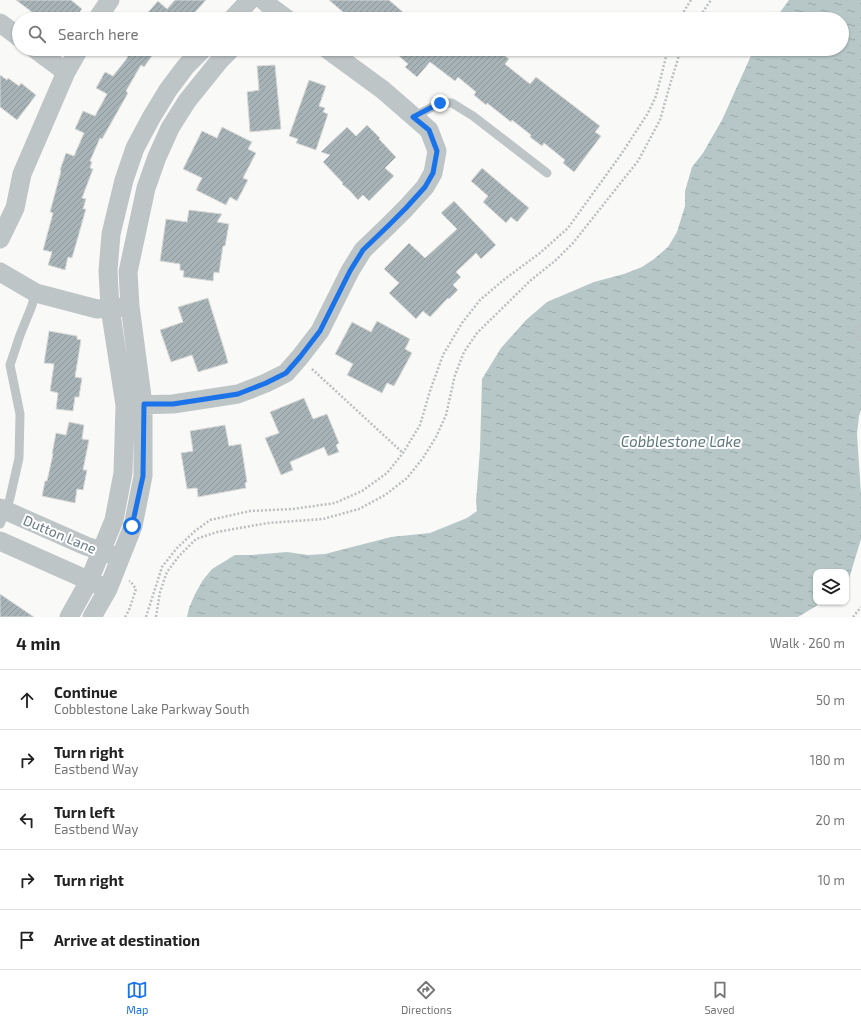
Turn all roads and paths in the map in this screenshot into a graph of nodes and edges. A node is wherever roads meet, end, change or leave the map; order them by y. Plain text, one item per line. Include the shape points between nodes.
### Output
1 (110, 0) edge
2 (250, 0) edge
3 (691, 0) edge
4 (711, 0) edge
5 (101, 12) edge
6 (239, 12) edge
7 (684, 12) edge
8 (703, 12) edge
9 (0, 23) edge
10 (12, 32) edge
11 (44, 56) edge
12 (75, 56) edge
13 (196, 56) edge
14 (224, 56) edge
15 (337, 56) edge
16 (666, 56) edge
17 (679, 56) edge
18 (66, 72) junction
19 (413, 117) junction
20 (547, 173) dead end
21 (0, 240) edge
22 (0, 272) edge
23 (36, 293) junction
24 (130, 306) junction
25 (110, 308) junction
26 (861, 325) edge
27 (861, 341) edge
28 (311, 369) dead end
29 (144, 404) junction
30 (125, 405) junction
31 (402, 454) junction
32 (2, 514) edge
33 (0, 542) edge
34 (101, 552) junction
35 (120, 558) junction
36 (89, 581) junction
37 (131, 582) dead end
38 (108, 589) junction
39 (861, 607) edge
40 (68, 617) edge
41 (92, 617) edge
42 (125, 617) edge
43 (146, 617) edge
44 (156, 617) edge
45 (852, 617) edge

1 - 5 street
2 - 6 street
3 - 7 path
4 - 8 path
9 - 10 street
11 - 18 street
12 - 18 street
13 - 25 street via 168,90 151,118 135,148 124,180 111,234 108,271
14 - 24 street via 187,101 170,128 157,157 146,188 128,272
15 - 19 street via 383,90
16 - 31 path via 656,96 648,113 568,228 480,300 462,323 443,355 420,425
17 - 44 path via 660,120 638,161 555,262 531,280 477,333 464,352 455,375 446,415 436,437 407,478 385,496 359,509 323,519 268,523 217,532 196,539 167,572 160,592
18 - 21 street via 22,174 15,208
19 - 20 lane via 440,103 452,103
19 - 29 street via 429,130 437,151 433,173 425,187 406,208 363,250 320,331 286,373 238,394 173,404
22 - 23 street
23 - 25 street via 97,309
23 - 32 lane via 10,365 20,414 19,458 10,498
24 - 25 street
24 - 29 street
25 - 30 street
26 - 27 path via 853,331
28 - 31 path
29 - 30 street
29 - 35 street via 143,476 132,526
30 - 34 street via 123,473 114,520
31 - 43 path via 387,473 364,490 335,502 293,509 250,511 210,520 177,548 162,566
32 - 34 street, Dutton Lane
33 - 36 street
34 - 35 street, Dutton Lane
34 - 36 street
35 - 38 street
36 - 38 street
36 - 40 street
37 - 42 path via 136,589
38 - 41 street
39 - 45 path

